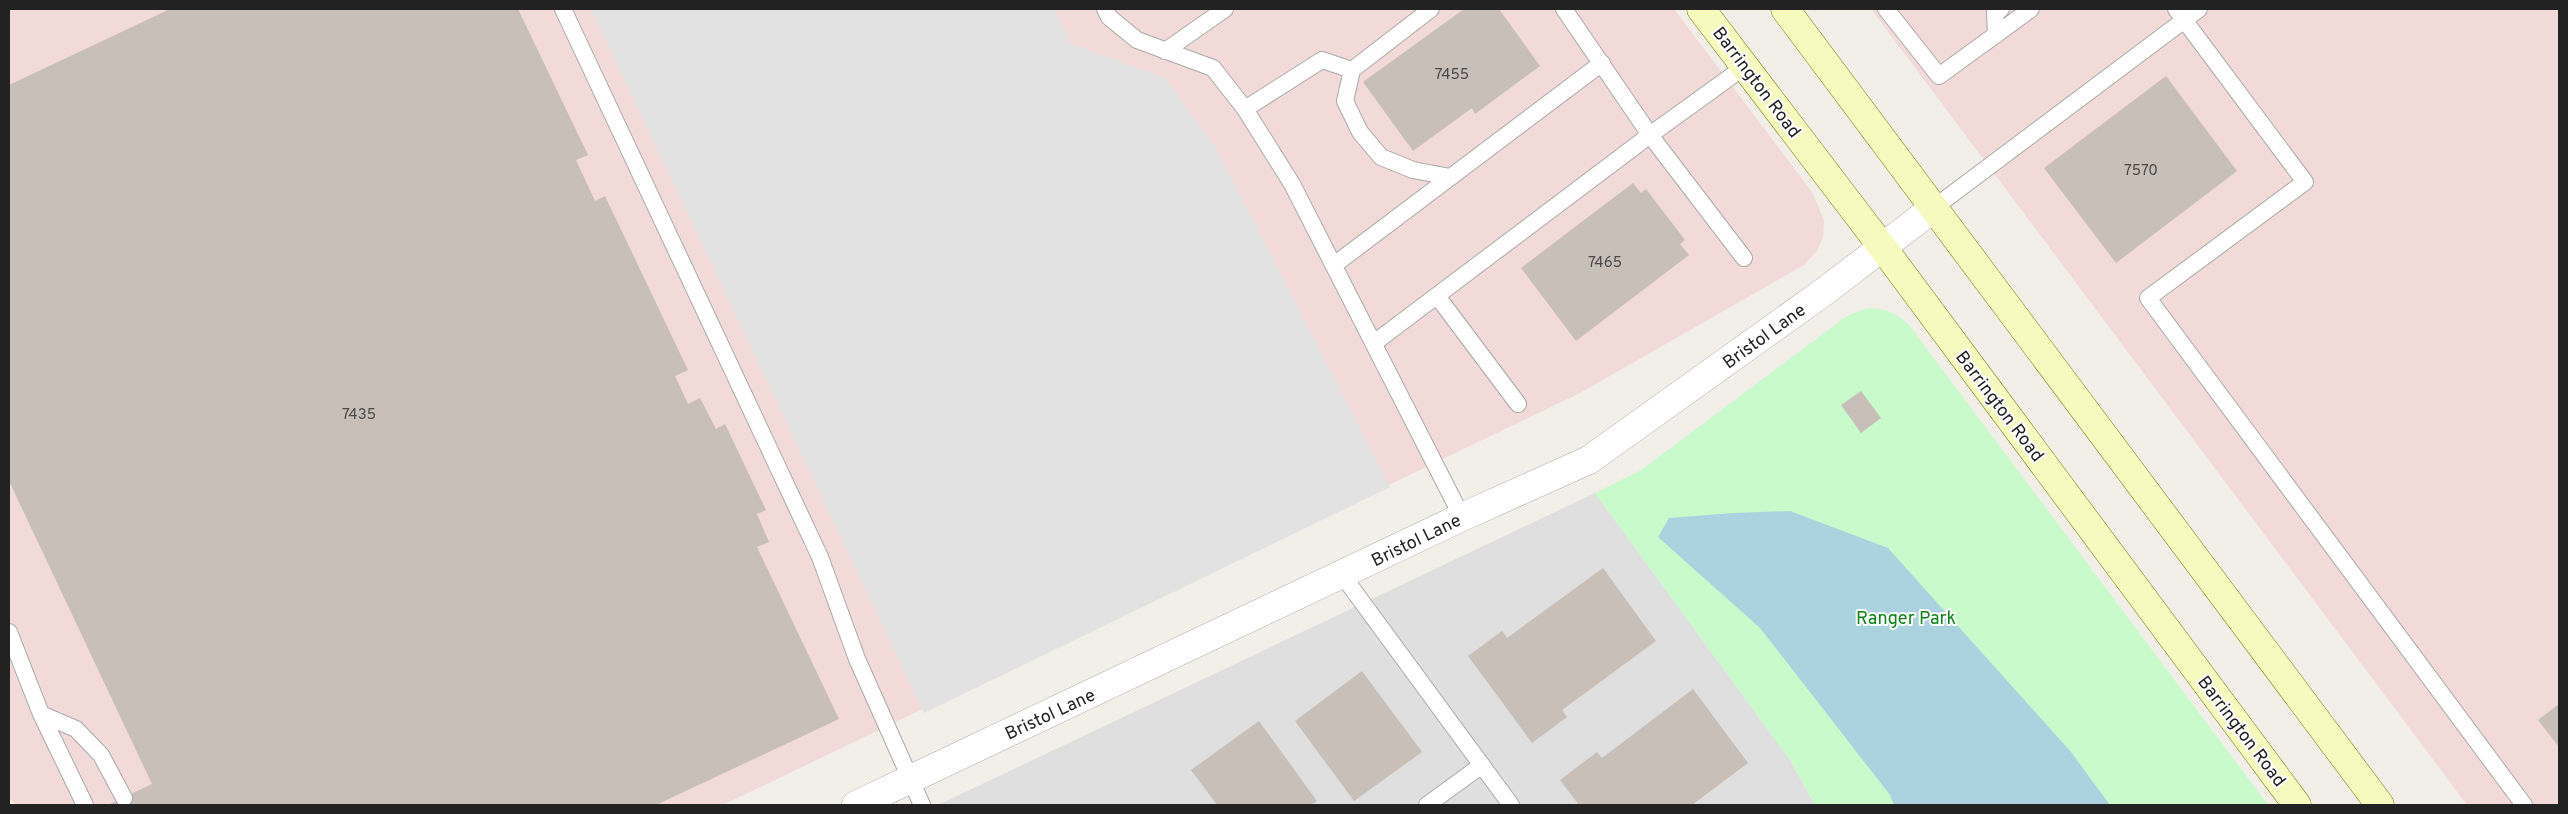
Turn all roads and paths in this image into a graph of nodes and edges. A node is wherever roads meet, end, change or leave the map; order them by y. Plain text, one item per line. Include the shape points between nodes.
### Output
1 (563, 9) edge
2 (1105, 9) edge
3 (1225, 9) edge
4 (1431, 9) edge
5 (1564, 9) edge
6 (1701, 9) edge
7 (1785, 9) edge
8 (1886, 9) edge
9 (2001, 9) edge
10 (2031, 9) edge
11 (2199, 9) edge
12 (2180, 14) edge
13 (1996, 35) junction
14 (1165, 51) junction
15 (1602, 63) junction
16 (1744, 67) junction
17 (1352, 70) junction
18 (1245, 110) junction
19 (1650, 135) junction
20 (1450, 177) junction
21 (1935, 207) junction
22 (1883, 248) junction
23 (1744, 258) dead end
24 (1334, 265) junction
25 (1437, 296) junction
26 (1374, 343) junction
27 (1518, 404) dead end
28 (1462, 517) junction
29 (1343, 576) junction
30 (9, 632) edge
31 (41, 714) junction
32 (1482, 765) junction
33 (910, 780) junction
34 (124, 798) dead end
35 (85, 805) edge
36 (856, 805) edge
37 (922, 805) edge
38 (1428, 805) edge
39 (1512, 805) edge
40 (2297, 805) edge
41 (2380, 805) edge
42 (2524, 805) edge

1 - 33 lane via 820,557 857,659
2 - 14 lane via 1109,17 1137,40
3 - 14 lane
4 - 17 lane
5 - 15 lane
6 - 16 main road, Barrington Road
7 - 21 main road
8 - 13 lane via 1940,76
9 - 13 lane via 1995,13
10 - 13 lane
11 - 12 lane
12 - 21 lane
12 - 42 lane via 2305,182 2148,298
14 - 18 lane via 1213,68
15 - 19 lane
15 - 20 lane
16 - 19 lane
16 - 22 main road, Barrington Road
17 - 18 lane via 1322,60
17 - 20 lane via 1345,101 1360,132 1380,157 1413,170
18 - 24 lane via 1292,184
19 - 23 lane
19 - 25 lane
20 - 24 lane
21 - 22 street, Bristol Lane
21 - 41 main road
22 - 28 street, Bristol Lane via 1589,460
22 - 40 main road, Barrington Road
24 - 26 lane
25 - 26 lane
25 - 27 lane
26 - 28 lane
28 - 29 street, Bristol Lane
29 - 32 lane
29 - 33 street, Bristol Lane
30 - 31 lane
31 - 34 lane via 76,729 101,755
31 - 35 lane
32 - 38 lane
32 - 39 lane
33 - 36 street, Bristol Lane
33 - 37 lane

